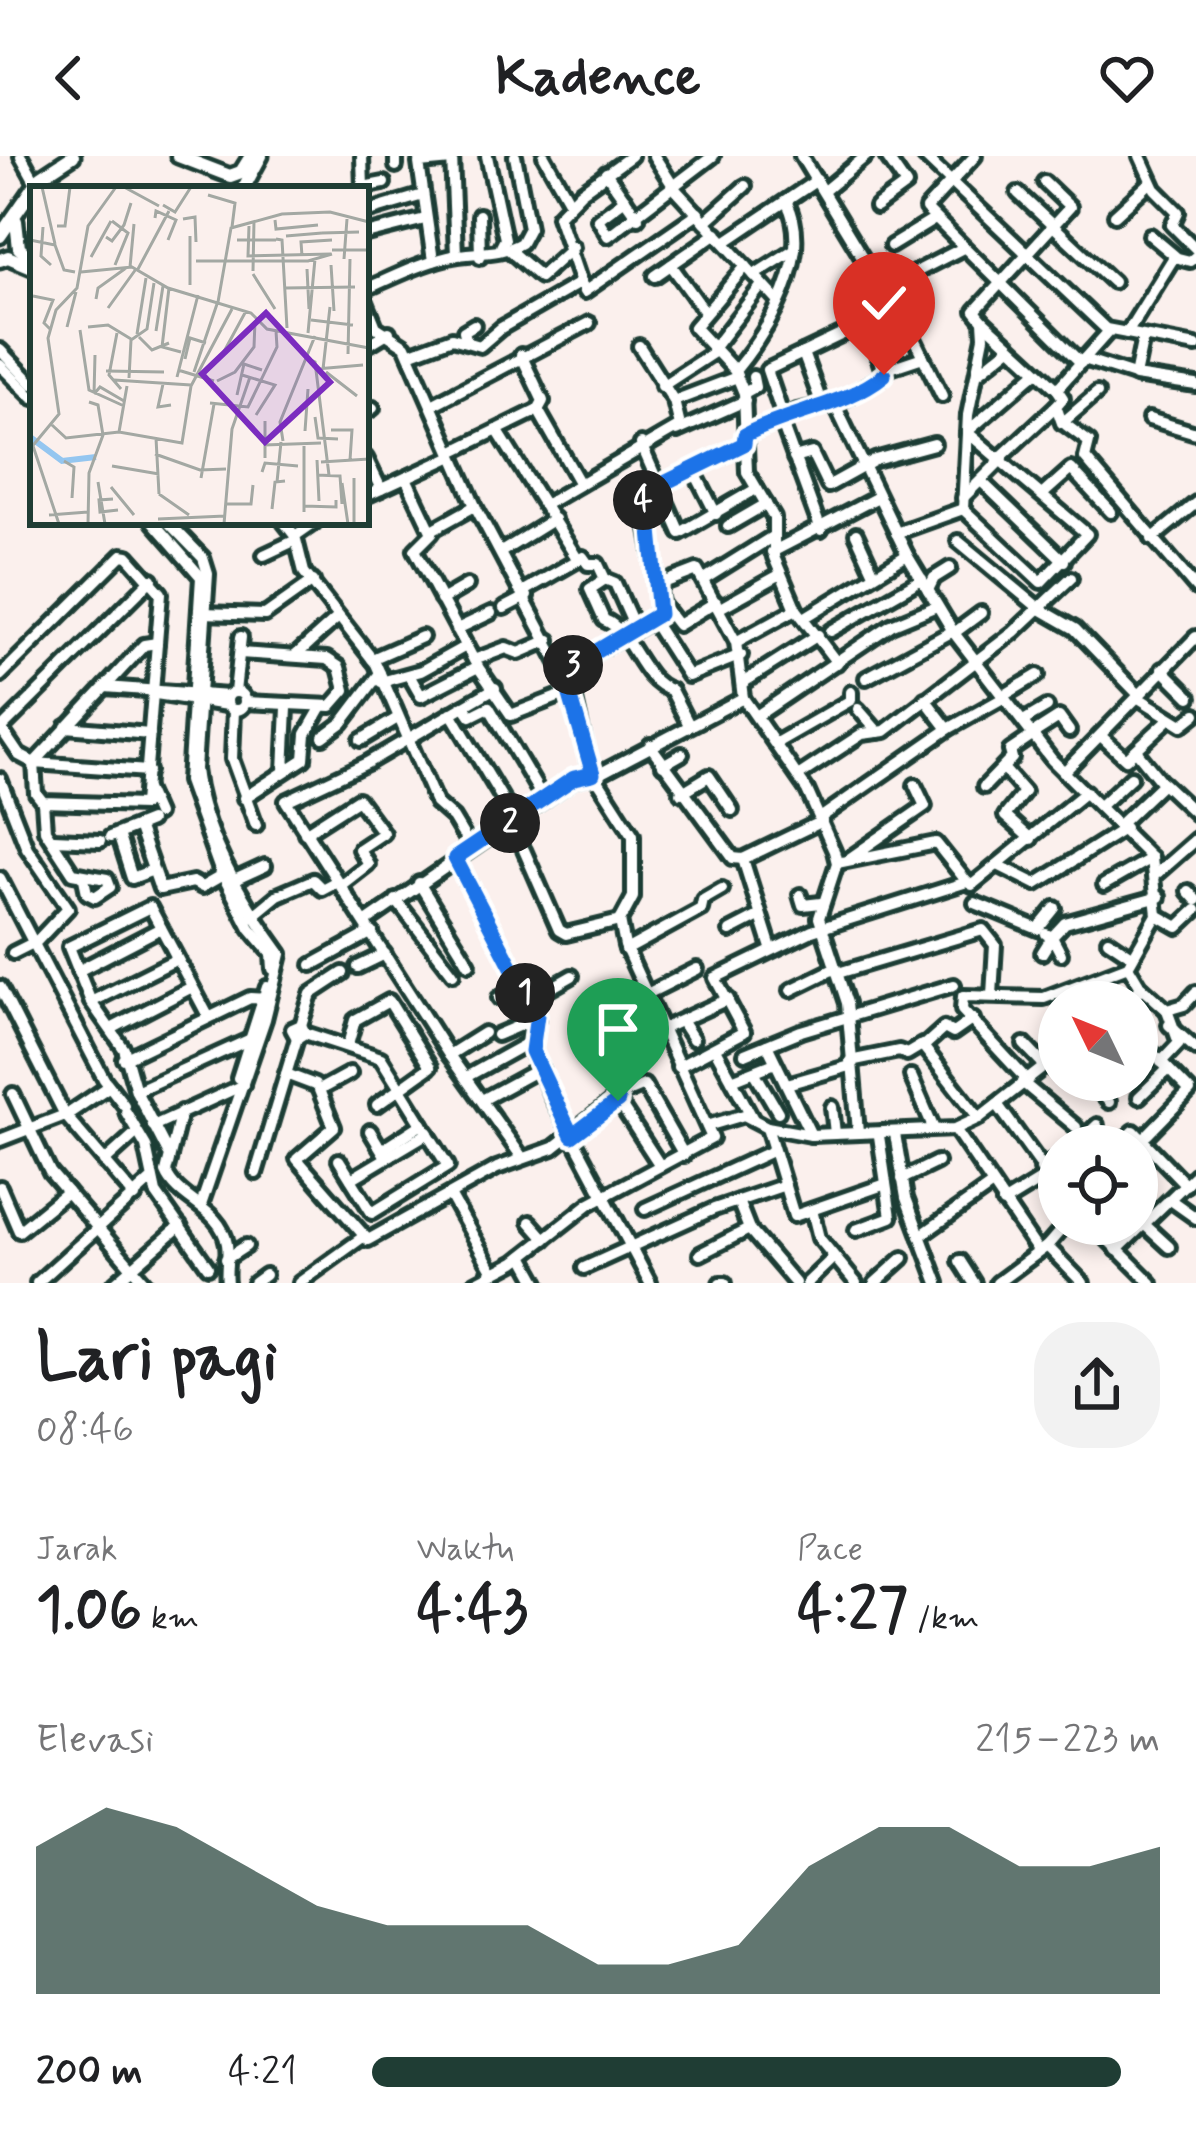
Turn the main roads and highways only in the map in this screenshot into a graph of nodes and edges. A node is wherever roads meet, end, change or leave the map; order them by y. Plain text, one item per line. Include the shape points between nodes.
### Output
1 (74, 156) edge
2 (251, 156) edge
3 (262, 156) edge
4 (183, 157) edge
5 (219, 174) junction
6 (34, 186) edge
7 (229, 186) edge
8 (245, 186) edge
9 (30, 193) edge
10 (16, 217) junction
11 (0, 236) edge
12 (30, 260) edge

1 - 6 main road
2 - 5 main road via 239,173
3 - 8 main road
4 - 5 main road
5 - 7 main road
9 - 10 main road
10 - 11 main road
10 - 12 main road via 16,242

